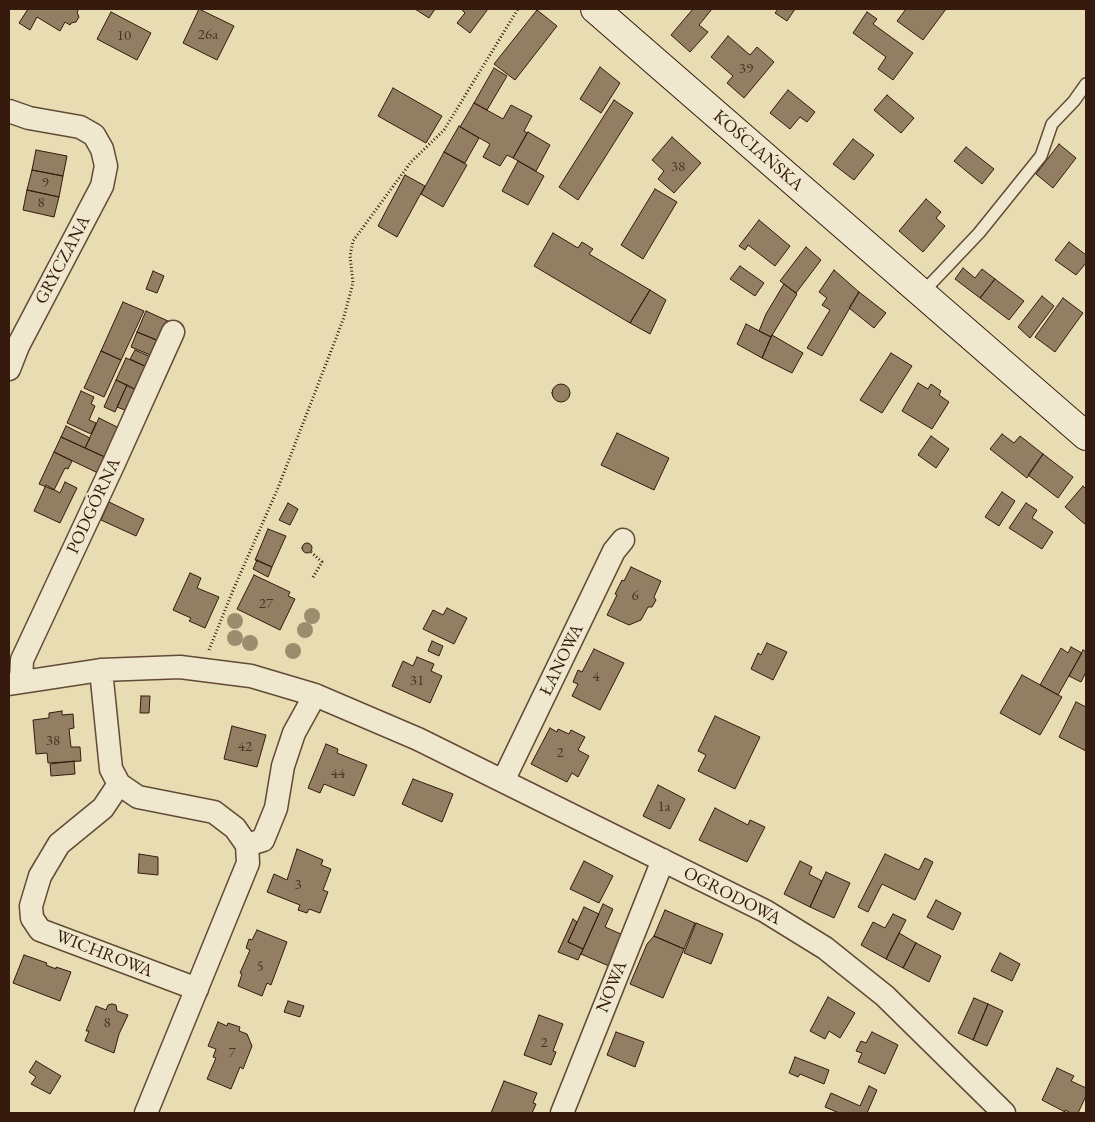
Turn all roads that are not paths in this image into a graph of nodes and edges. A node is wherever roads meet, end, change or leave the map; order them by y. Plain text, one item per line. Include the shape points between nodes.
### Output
1 (595, 9) edge
2 (1086, 84) edge
3 (9, 111) edge
4 (922, 293) junction
5 (174, 332) dead end
6 (9, 369) edge
7 (1086, 436) edge
8 (623, 540) dead end
9 (102, 670) junction
10 (15, 683) edge
11 (315, 695) junction
12 (418, 739) joint
13 (504, 781) junction
14 (119, 784) junction
15 (247, 845) junction
16 (663, 860) junction
17 (197, 989) junction
18 (146, 1113) edge
19 (562, 1113) edge
20 (1004, 1113) edge

1 - 4 main road, KOŚCIAŃSKA
2 - 4 lane via 1052,124 1041,156 979,233
3 - 6 street, GRYCZANA via 80,127 94,136 102,149 106,166 102,186
4 - 7 main road, KOŚCIAŃSKA
5 - 10 street, PODGÓRNA via 22,660
8 - 13 street, ŁANOWA via 614,551
9 - 10 street, PODGÓRNA
9 - 11 street, PODGÓRNA via 202,669 251,676
9 - 14 street via 111,769
11 - 12 street, PODGÓRNA
11 - 15 street via 294,733 283,766 276,808 263,840
12 - 13 street, OGRODOWA
13 - 16 street, OGRODOWA
14 - 15 street via 138,797 214,812 235,828
14 - 17 street, WICHROWA via 103,808 59,844 40,876 31,906 32,918 40,930
15 - 17 street via 248,863
16 - 19 street, NOWA
16 - 20 street, OGRODOWA via 765,911 825,948 884,996
17 - 18 street

